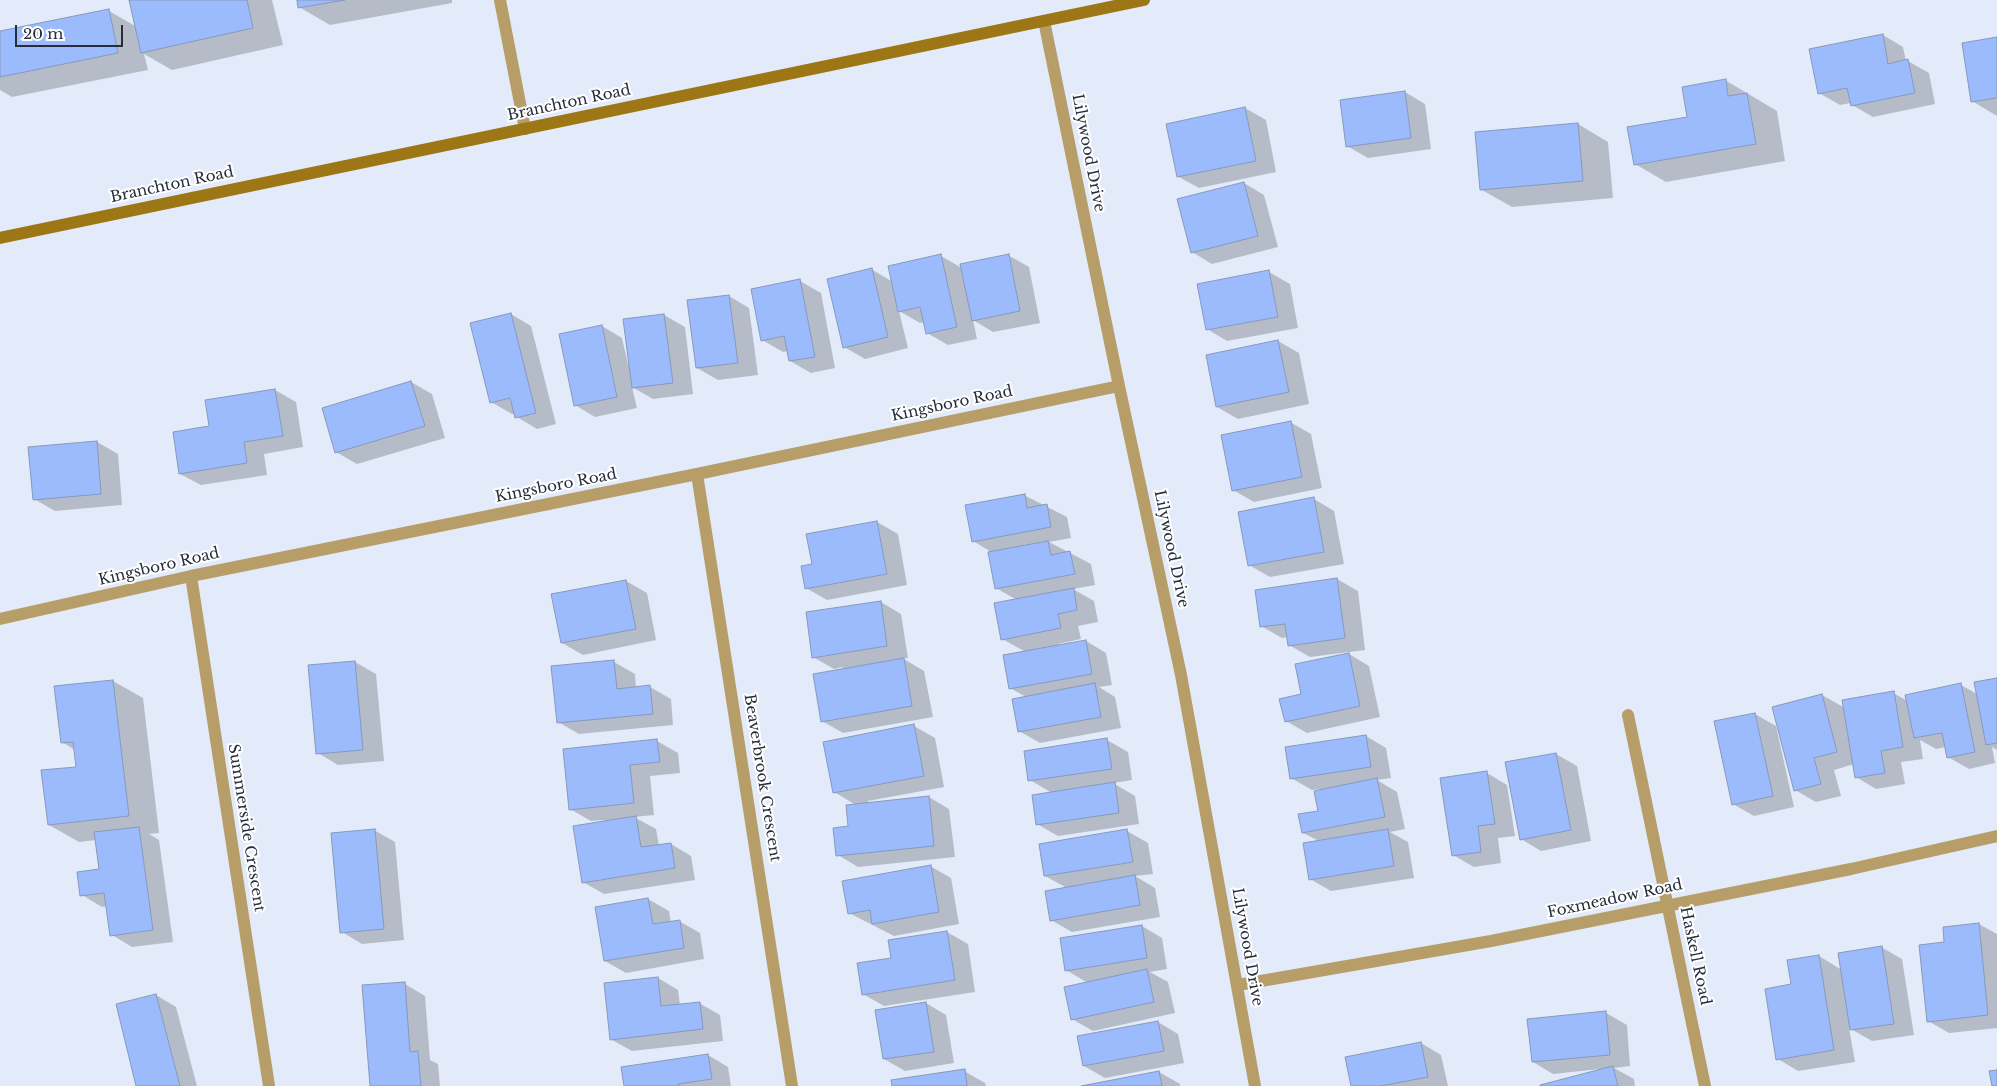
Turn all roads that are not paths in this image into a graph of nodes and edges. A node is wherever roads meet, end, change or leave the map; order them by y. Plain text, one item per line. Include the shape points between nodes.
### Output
1 (500, 0) edge
2 (1144, 0) edge
3 (1044, 21) junction
4 (526, 129) junction
5 (0, 238) edge
6 (1119, 386) junction
7 (697, 474) junction
8 (191, 576) junction
9 (0, 620) edge
10 (1628, 715) dead end
11 (1997, 836) edge
12 (1667, 905) junction
13 (1238, 985) junction
14 (269, 1086) edge
15 (792, 1086) edge
16 (1255, 1086) edge
17 (1705, 1086) edge

1 - 4 street
2 - 3 main road, Branchton Road
3 - 4 main road, Branchton Road
3 - 6 street, Lilywood Drive
4 - 5 main road, Branchton Road
6 - 7 street, Kingsboro Road
6 - 13 street, Lilywood Drive via 1182,675
7 - 8 street, Kingsboro Road
7 - 15 street, Beaverbrook Crescent
8 - 9 street, Kingsboro Road
8 - 14 street, Summerside Crescent
10 - 12 street, Haskell Road
11 - 12 street, Foxmeadow Road
12 - 13 street, Foxmeadow Road via 1491,941
12 - 17 street, Haskell Road
13 - 16 street, Lilywood Drive

